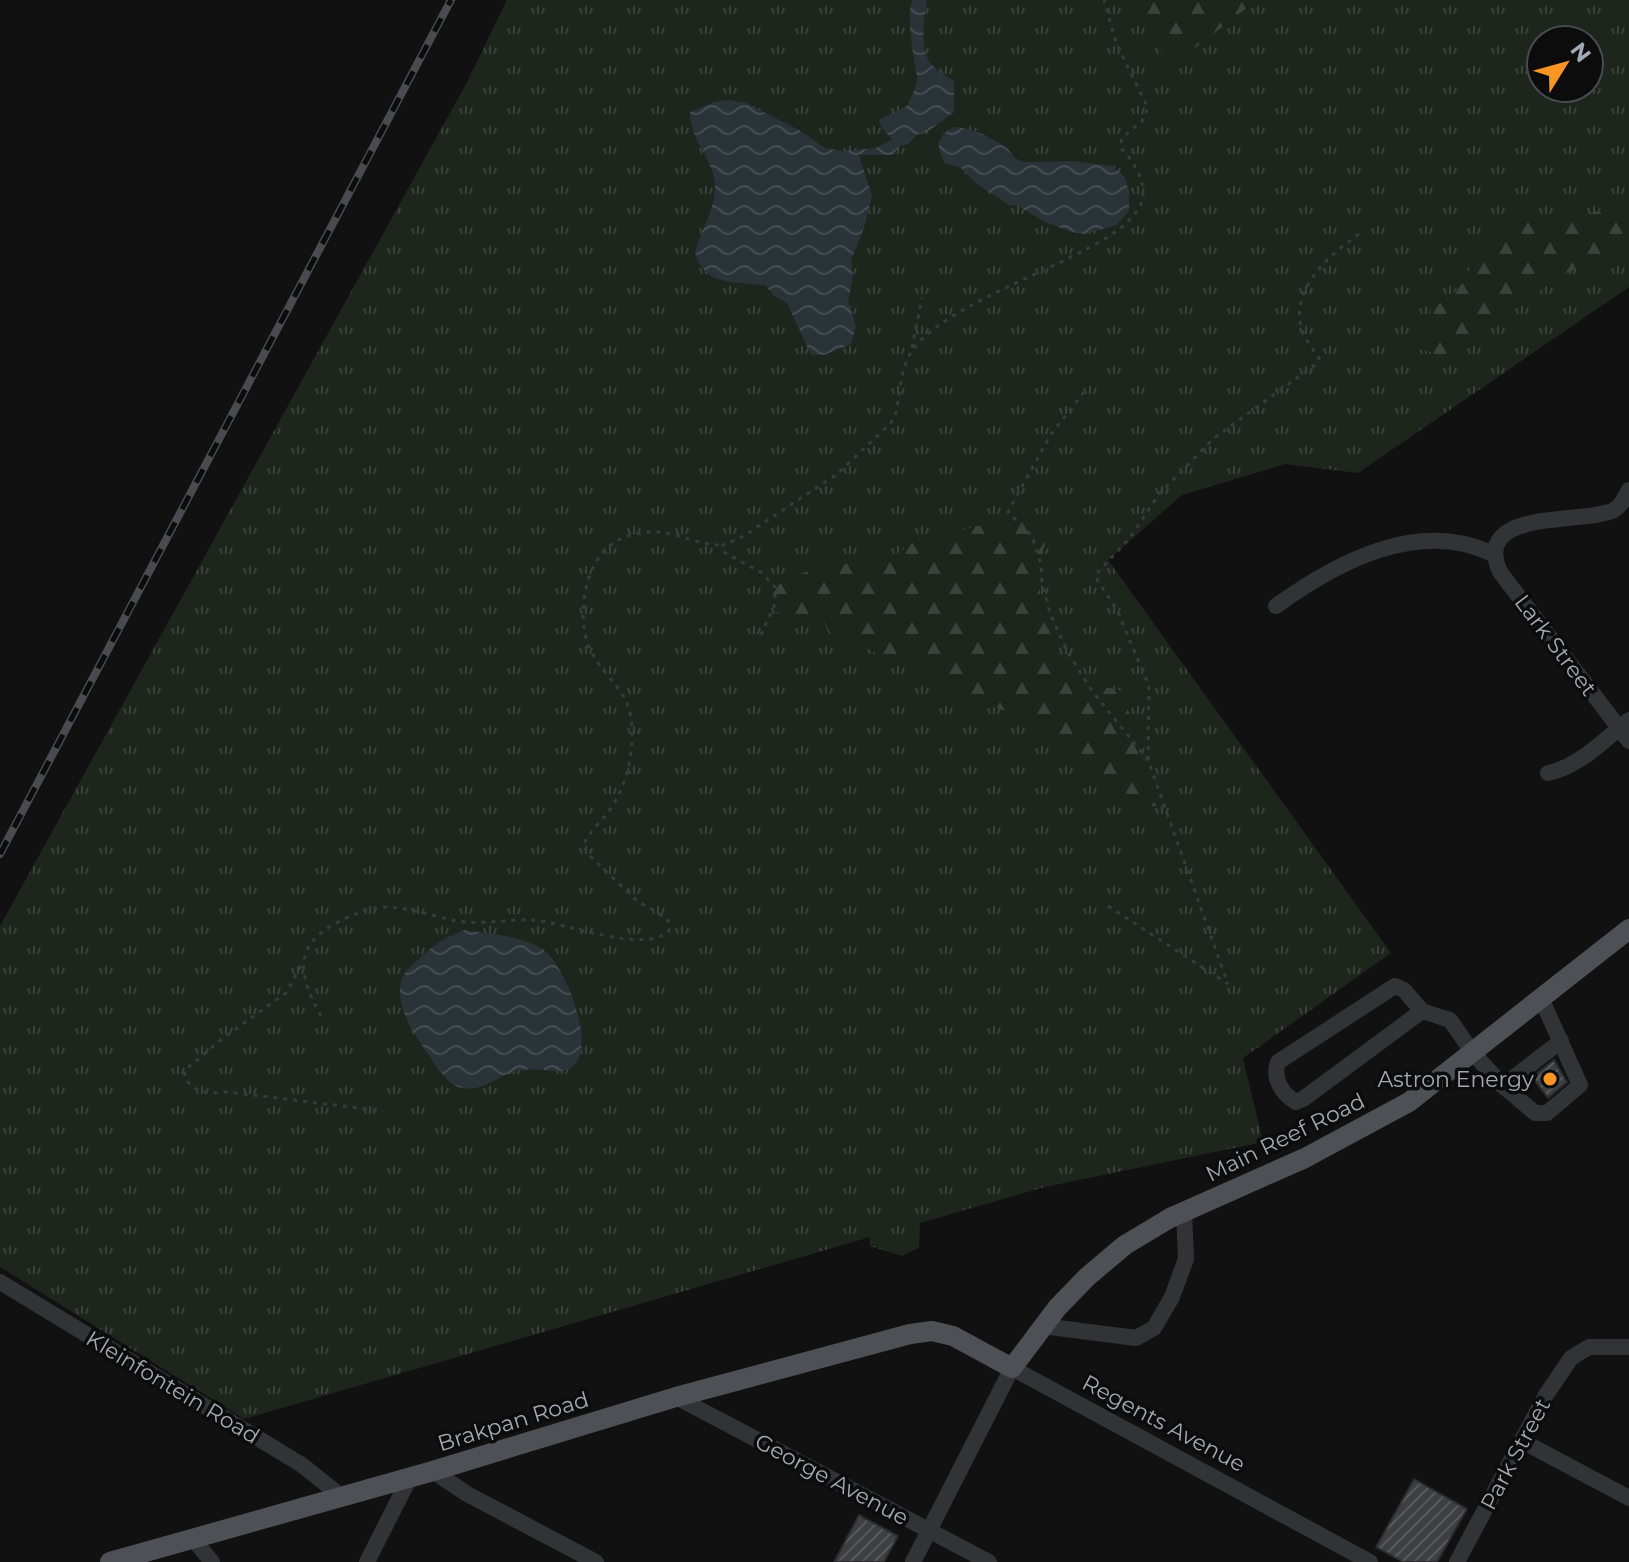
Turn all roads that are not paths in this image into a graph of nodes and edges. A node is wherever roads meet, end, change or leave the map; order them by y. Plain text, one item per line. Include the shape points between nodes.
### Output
1 (1629, 490) edge
2 (1496, 550) junction
3 (1276, 606) dead end
4 (1626, 730) edge
5 (1548, 773) dead end
6 (1629, 929) edge
7 (1541, 998) junction
8 (1422, 1011) junction
9 (1561, 1041) junction
10 (1473, 1053) junction
11 (1503, 1086) junction
12 (1184, 1212) junction
13 (0, 1282) edge
14 (1042, 1326) junction
15 (932, 1331) joint
16 (1629, 1347) edge
17 (1012, 1368) junction
18 (676, 1397) junction
19 (1522, 1441) junction
20 (433, 1471) junction
21 (410, 1477) junction
22 (342, 1497) junction
23 (1629, 1498) edge
24 (930, 1531) junction
25 (194, 1540) junction
26 (110, 1562) edge
27 (212, 1562) edge
28 (367, 1562) edge
29 (596, 1562) edge
30 (913, 1562) edge
31 (989, 1562) edge
32 (1370, 1562) edge
33 (1457, 1562) edge

1 - 2 street via 1609,512 1525,524 1507,533
2 - 3 street via 1450,542 1368,553 1337,566
2 - 4 street, Lark Street via 1500,572
4 - 5 street
6 - 7 main road, Main Reef Road
7 - 9 street
7 - 10 main road, Main Reef Road
8 - 8 street via 1303,1099 1291,1100 1278,1082 1278,1062 1389,988 1404,990
8 - 10 street via 1450,1020
9 - 11 street
9 - 11 street via 1579,1088 1542,1114
10 - 11 street
10 - 12 main road, Main Reef Road via 1409,1102 1349,1136
12 - 14 main road, Main Reef Road via 1125,1245
12 - 14 street via 1186,1259 1154,1328 1136,1338
13 - 22 street, Kleinfontein Road via 302,1465
14 - 17 main road, Main Reef Road
15 - 17 main road, Regents Avenue via 953,1336
15 - 18 main road, Brakpan Road
16 - 19 street, Park Street via 1579,1351 1555,1380
17 - 24 street
17 - 32 street, Regents Avenue
18 - 20 main road, Brakpan Road
18 - 24 street, George Avenue
19 - 23 street
19 - 33 street, Park Street
20 - 21 main road, Brakpan Road
20 - 29 street
21 - 22 main road, Brakpan Road
21 - 28 street
22 - 25 main road, Brakpan Road
24 - 30 street
24 - 31 street, George Avenue
25 - 26 main road, Brakpan Road
25 - 27 street

